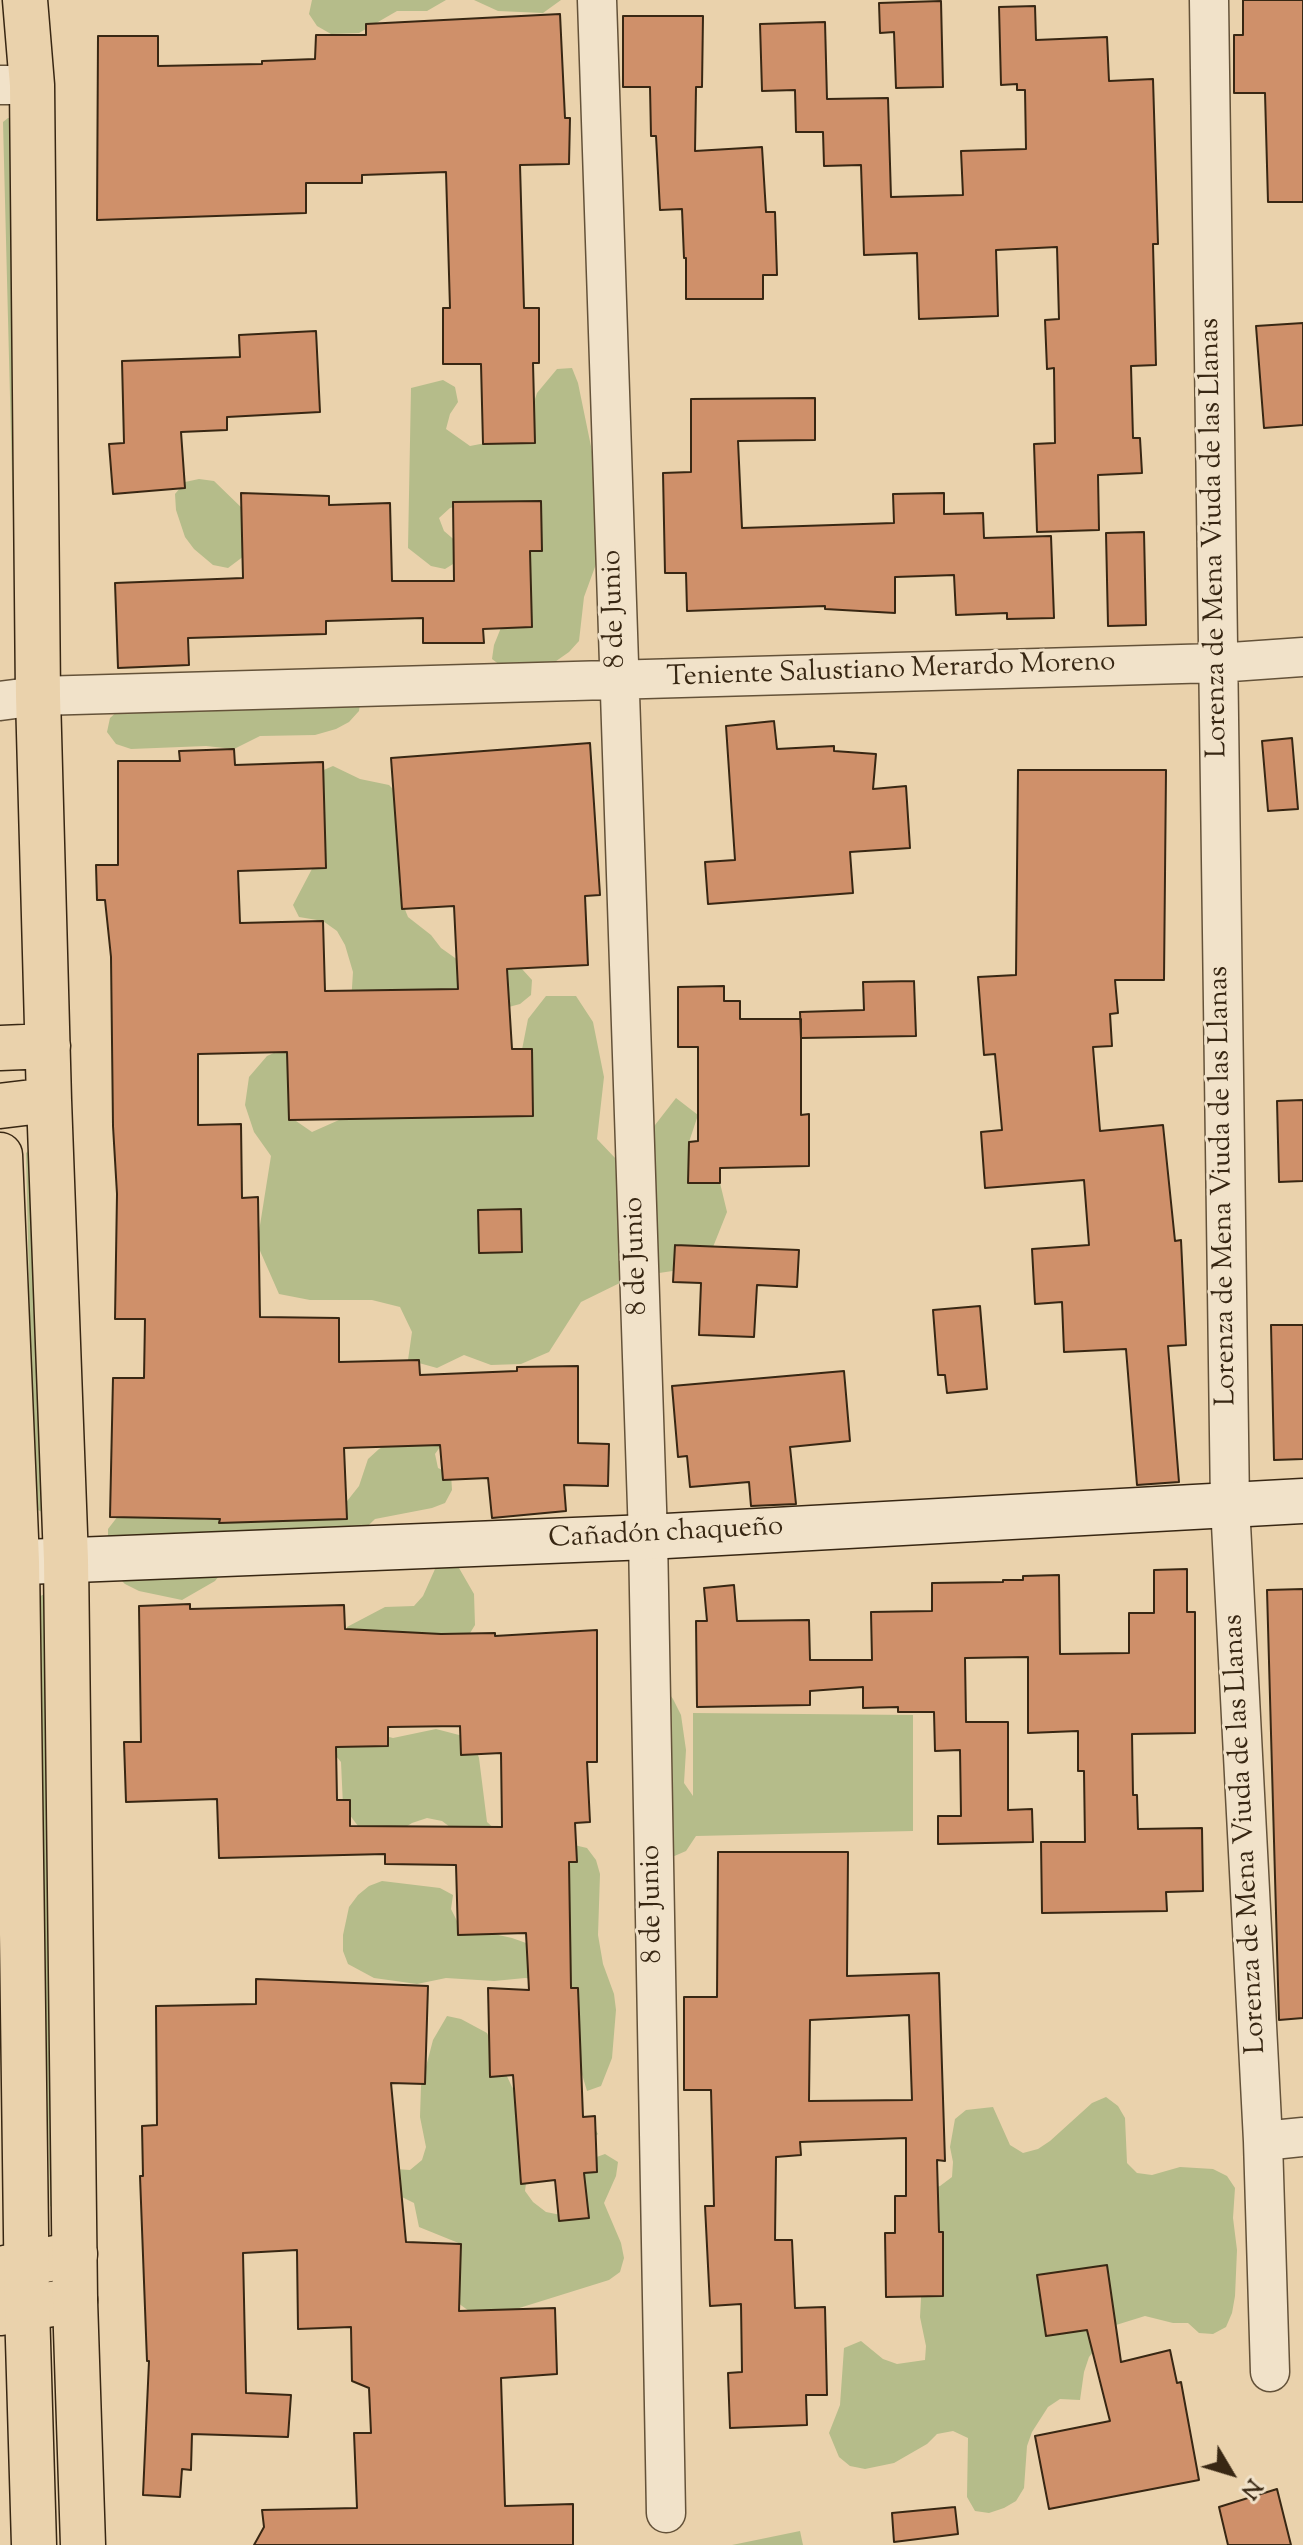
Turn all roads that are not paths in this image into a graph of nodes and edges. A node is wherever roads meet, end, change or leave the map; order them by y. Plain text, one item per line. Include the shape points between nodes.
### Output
1 (25, 0) edge
2 (597, 0) edge
3 (1209, 0) edge
4 (16, 85) edge
5 (1303, 657) edge
6 (1217, 663) junction
7 (618, 680) junction
8 (19, 698) edge
9 (48, 1046) junction
10 (0, 1048) edge
11 (49, 1100) junction
12 (0, 1106) edge
13 (0, 1155) edge
14 (1303, 1501) edge
15 (1230, 1505) junction
16 (648, 1537) junction
17 (28, 1562) edge
18 (1303, 2137) edge
19 (1263, 2141) junction
20 (75, 2254) junction
21 (13, 2266) edge
22 (75, 2300) junction
23 (14, 2310) edge
24 (1270, 2372) dead end
25 (666, 2513) dead end
26 (34, 2545) edge
27 (83, 2545) edge

1 - 4 main road
2 - 7 street, 8 de Junio
3 - 6 street, Lorenza de Mena Viuda de las Llanas
4 - 8 main road
5 - 6 street, Teniente Salustiano Merardo Moreno
6 - 7 street, Teniente Salustiano Merardo Moreno
6 - 15 street, Lorenza de Mena Viuda de las Llanas
7 - 8 street, Teniente Salustiano Merardo Moreno
7 - 16 street, 8 de Junio
8 - 9 main road
9 - 10 main road
9 - 11 main road
11 - 12 main road
11 - 17 main road
13 - 17 main road
14 - 15 main road, Cañadón chaqueño
15 - 16 main road, Cañadón chaqueño
15 - 19 street, Lorenza de Mena Viuda de las Llanas
16 - 17 main road, Cañadón chaqueño
16 - 25 street, 8 de Junio
17 - 20 main road
17 - 21 main road
18 - 19 street
19 - 24 street, Lorenza de Mena Viuda de las Llanas
20 - 21 main road
20 - 22 main road
21 - 23 main road
22 - 23 main road
22 - 27 main road
23 - 26 main road

